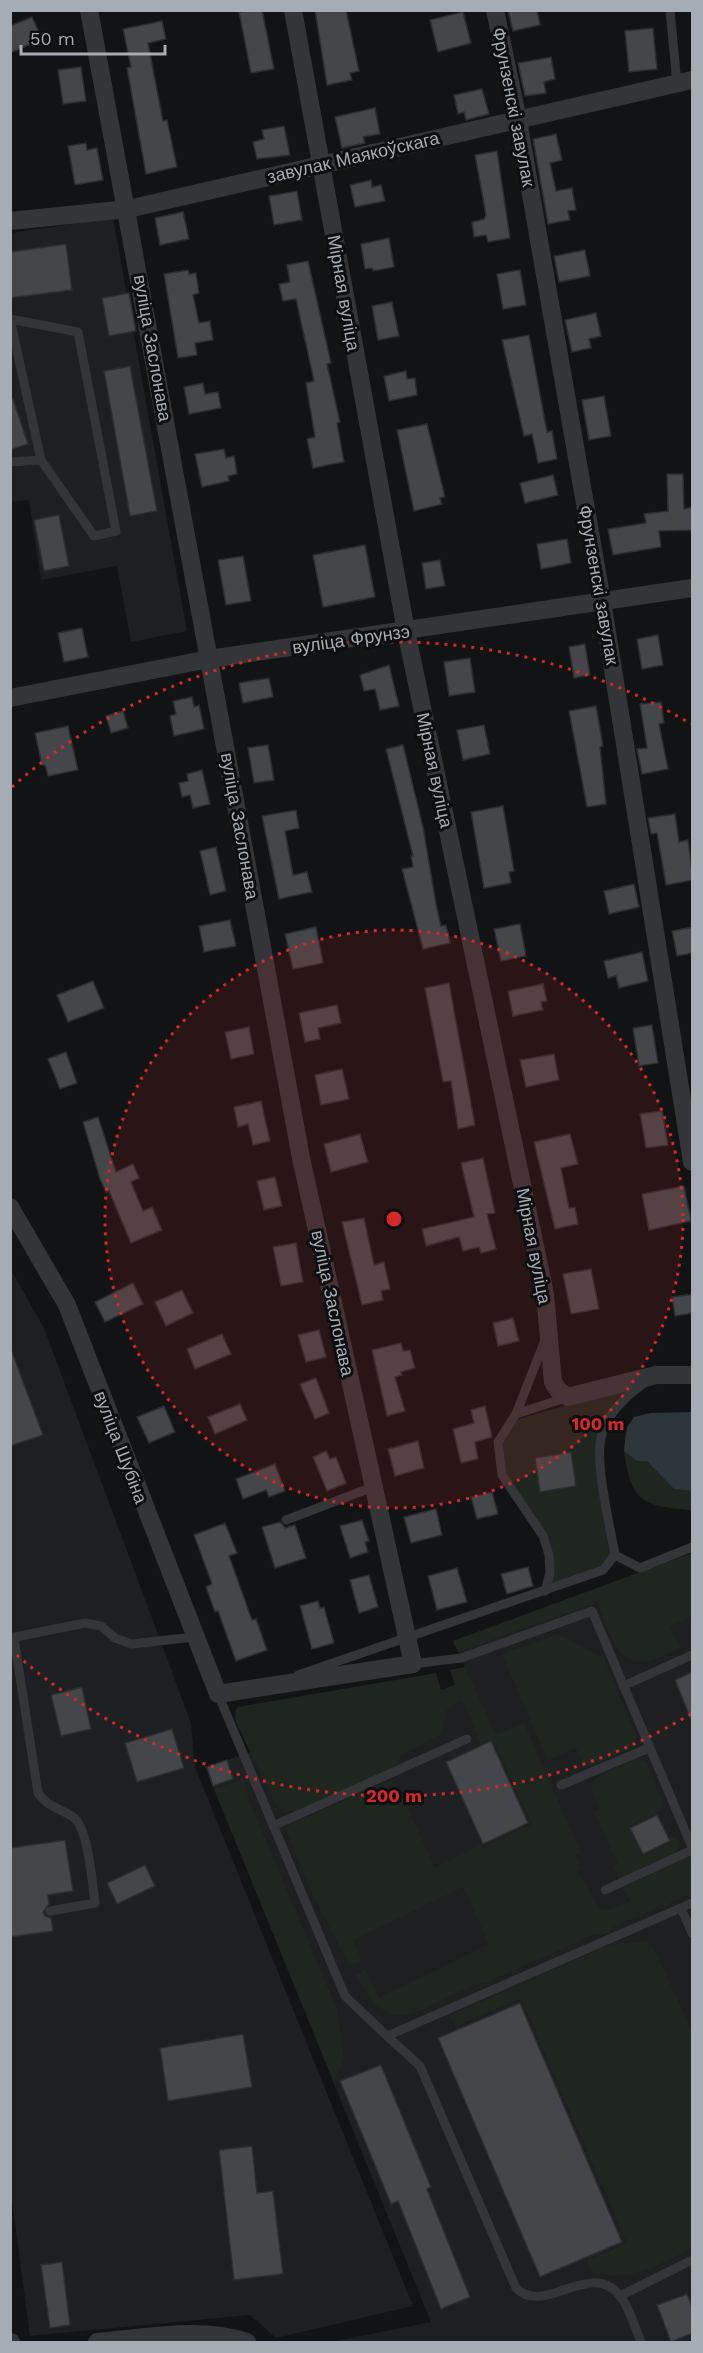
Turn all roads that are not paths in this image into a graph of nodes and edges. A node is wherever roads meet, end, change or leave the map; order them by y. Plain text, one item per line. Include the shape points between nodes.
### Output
1 (89, 10) edge
2 (293, 10) edge
3 (495, 10) edge
4 (670, 10) edge
5 (685, 82) edge
6 (518, 120) junction
7 (320, 164) junction
8 (128, 208) junction
9 (10, 221) edge
10 (41, 460) junction
11 (10, 462) edge
12 (693, 588) edge
13 (602, 601) junction
14 (406, 631) junction
15 (209, 659) junction
16 (10, 698) edge
17 (693, 1162) edge
18 (10, 1207) edge
19 (548, 1332) junction
20 (656, 1375) junction
21 (693, 1375) edge
22 (568, 1396) junction
23 (516, 1414) junction
24 (374, 1487) junction
25 (286, 1520) dead end
26 (693, 1547) edge
27 (615, 1555) junction
28 (545, 1591) junction
29 (194, 1637) junction
30 (12, 1638) edge
31 (407, 1638) junction
32 (693, 1655) edge
33 (413, 1664) junction
34 (623, 1686) junction
35 (256, 1689) junction
36 (218, 1695) junction
37 (467, 1739) dead end
38 (649, 1748) junction
39 (561, 1785) dead end
40 (273, 1826) junction
41 (693, 1848) edge
42 (605, 1890) dead end
43 (693, 1903) edge
44 (681, 1908) junction
45 (50, 1911) dead end
46 (693, 1933) edge
47 (387, 2036) junction
48 (693, 2260) edge
49 (621, 2296) junction
50 (100, 2342) edge
51 (247, 2343) edge
52 (642, 2343) edge

1 - 8 street, вуліца Заслонава
2 - 7 street, Мірная вуліца
3 - 6 street, Фрунзенскі завулак
4 - 5 lane
5 - 6 street, завулак Маякоўскага
6 - 7 street, завулак Маякоўскага
6 - 13 street, Фрунзенскі завулак
7 - 8 street, завулак Маякоўскага
7 - 14 street, Мірная вуліца
8 - 9 street, завулак Маякоўскага
8 - 15 street, вуліца Заслонава
10 - 10 lane via 36,439 10,319 78,332 117,531 94,536
10 - 11 lane
12 - 13 street, вуліца Фрунзэ
13 - 14 street, вуліца Фрунзэ
13 - 17 street, Фрунзенскі завулак
14 - 15 street, вуліца Фрунзэ
14 - 19 street, Мірная вуліца via 546,1294
15 - 16 street, вуліца Фрунзэ
15 - 24 street, вуліца Заслонава via 301,1158
18 - 29 street, вуліца Шубіна via 67,1305
19 - 22 street, Мірная вуліца via 553,1382
19 - 23 lane
20 - 21 street
20 - 22 street
20 - 27 lane via 624,1400 601,1438 599,1458
22 - 23 lane
23 - 28 lane via 498,1442 498,1458 502,1475 543,1536 550,1573
24 - 25 lane
24 - 31 street, вуліца Заслонава
26 - 27 lane via 640,1568
27 - 28 lane via 603,1570
28 - 31 lane
29 - 30 lane via 132,1644 115,1638 101,1626 86,1623
29 - 36 street, вуліца Шубіна
30 - 45 lane via 38,1793 45,1803 74,1818 83,1831 95,1903
31 - 33 street, вуліца Заслонава
31 - 35 lane
32 - 34 lane
33 - 34 lane via 461,1658 592,1611
33 - 35 street
34 - 38 lane
35 - 36 street
36 - 40 lane
37 - 40 lane
38 - 39 lane
38 - 41 lane
40 - 47 lane via 345,1996
41 - 42 lane
43 - 44 lane
44 - 46 lane
44 - 47 lane
47 - 49 lane via 420,2066 516,2289 521,2294 538,2296 598,2283
48 - 49 lane
49 - 52 lane
50 - 51 street via 202,2333 223,2334

